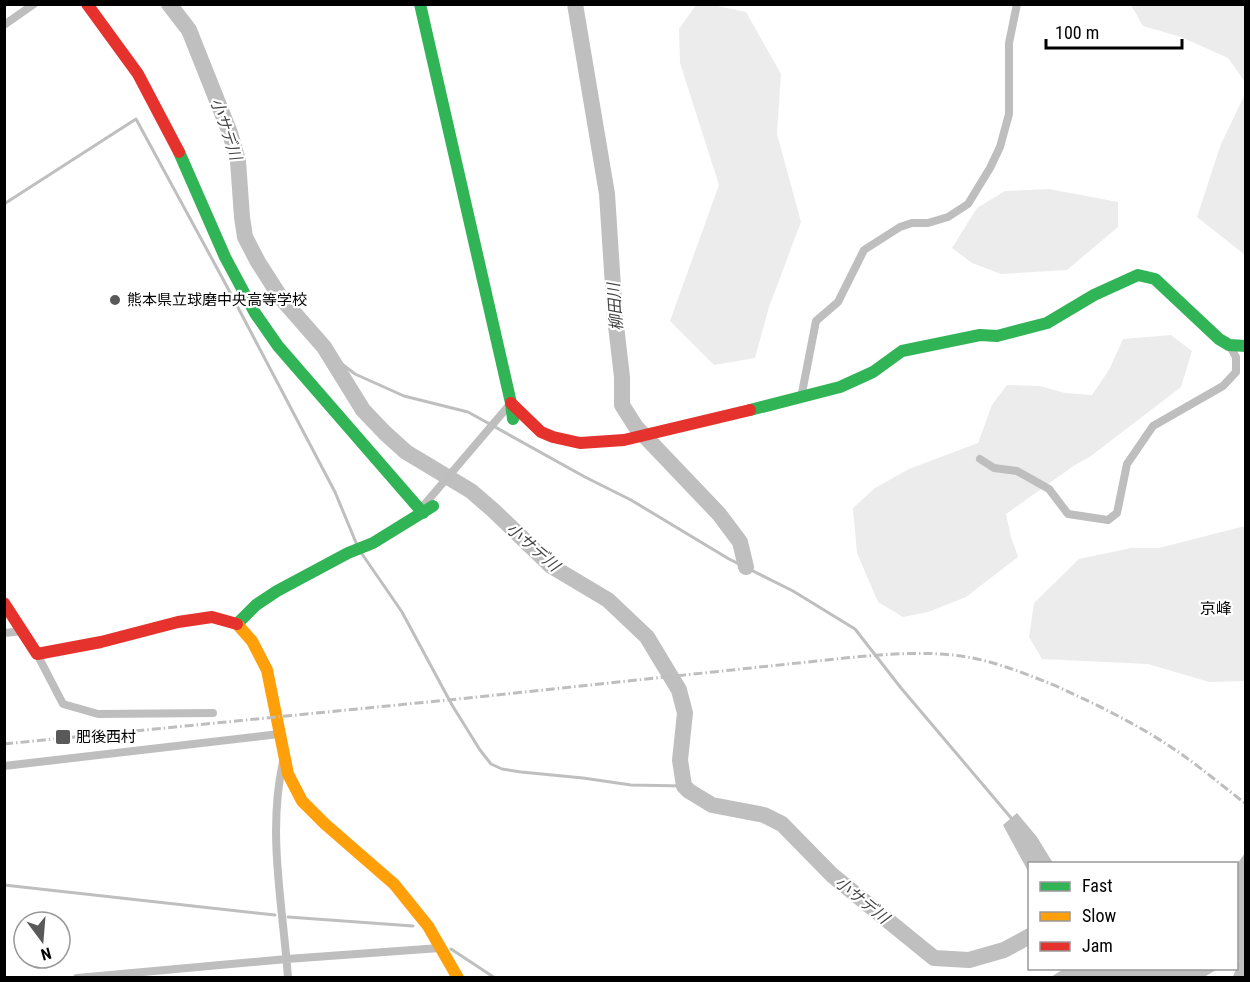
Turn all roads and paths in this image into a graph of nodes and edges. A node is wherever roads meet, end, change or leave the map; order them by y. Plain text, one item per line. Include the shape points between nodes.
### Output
1 (34, 4) edge
2 (87, 4) edge
3 (420, 4) edge
4 (1017, 4) edge
5 (4, 25) edge
6 (1229, 345) junction
7 (1245, 346) edge
8 (801, 398) junction
9 (511, 403) junction
10 (513, 419) dead end
11 (981, 459) dead end
12 (428, 509) junction
13 (4, 603) edge
14 (237, 624) junction
15 (24, 631) junction
16 (4, 633) edge
17 (37, 654) junction
18 (213, 713) dead end
19 (279, 734) junction
20 (284, 758) junction
21 (4, 766) edge
22 (440, 948) junction
23 (287, 959) junction
24 (77, 978) edge
25 (288, 978) edge
26 (458, 978) edge

1 - 5 street
2 - 12 street via 138,74 255,313 278,346
3 - 9 street
4 - 8 street via 1009,43 1009,114 990,168 968,204 948,217 906,225 864,250 837,303 816,321
6 - 7 street
6 - 8 street via 1155,279 1138,275 1047,323 997,336 980,335 902,351 873,372
6 - 11 street via 1236,357 1236,372 1222,386 1153,426 1127,464 1117,513 1108,520 1068,514 1049,489 1017,471 994,468
8 - 9 street via 599,444 569,441 540,432
9 - 10 street
9 - 12 street via 424,505
12 - 14 street via 373,543 277,591
13 - 15 street
14 - 17 street via 212,617 178,622
14 - 19 street via 252,641 267,670
15 - 16 street
15 - 17 street
17 - 18 street via 63,704 98,714
19 - 20 street
19 - 21 street
20 - 22 street via 302,801 394,885 428,926
20 - 23 street via 276,863
22 - 23 street
22 - 26 street
23 - 24 street
23 - 25 street

